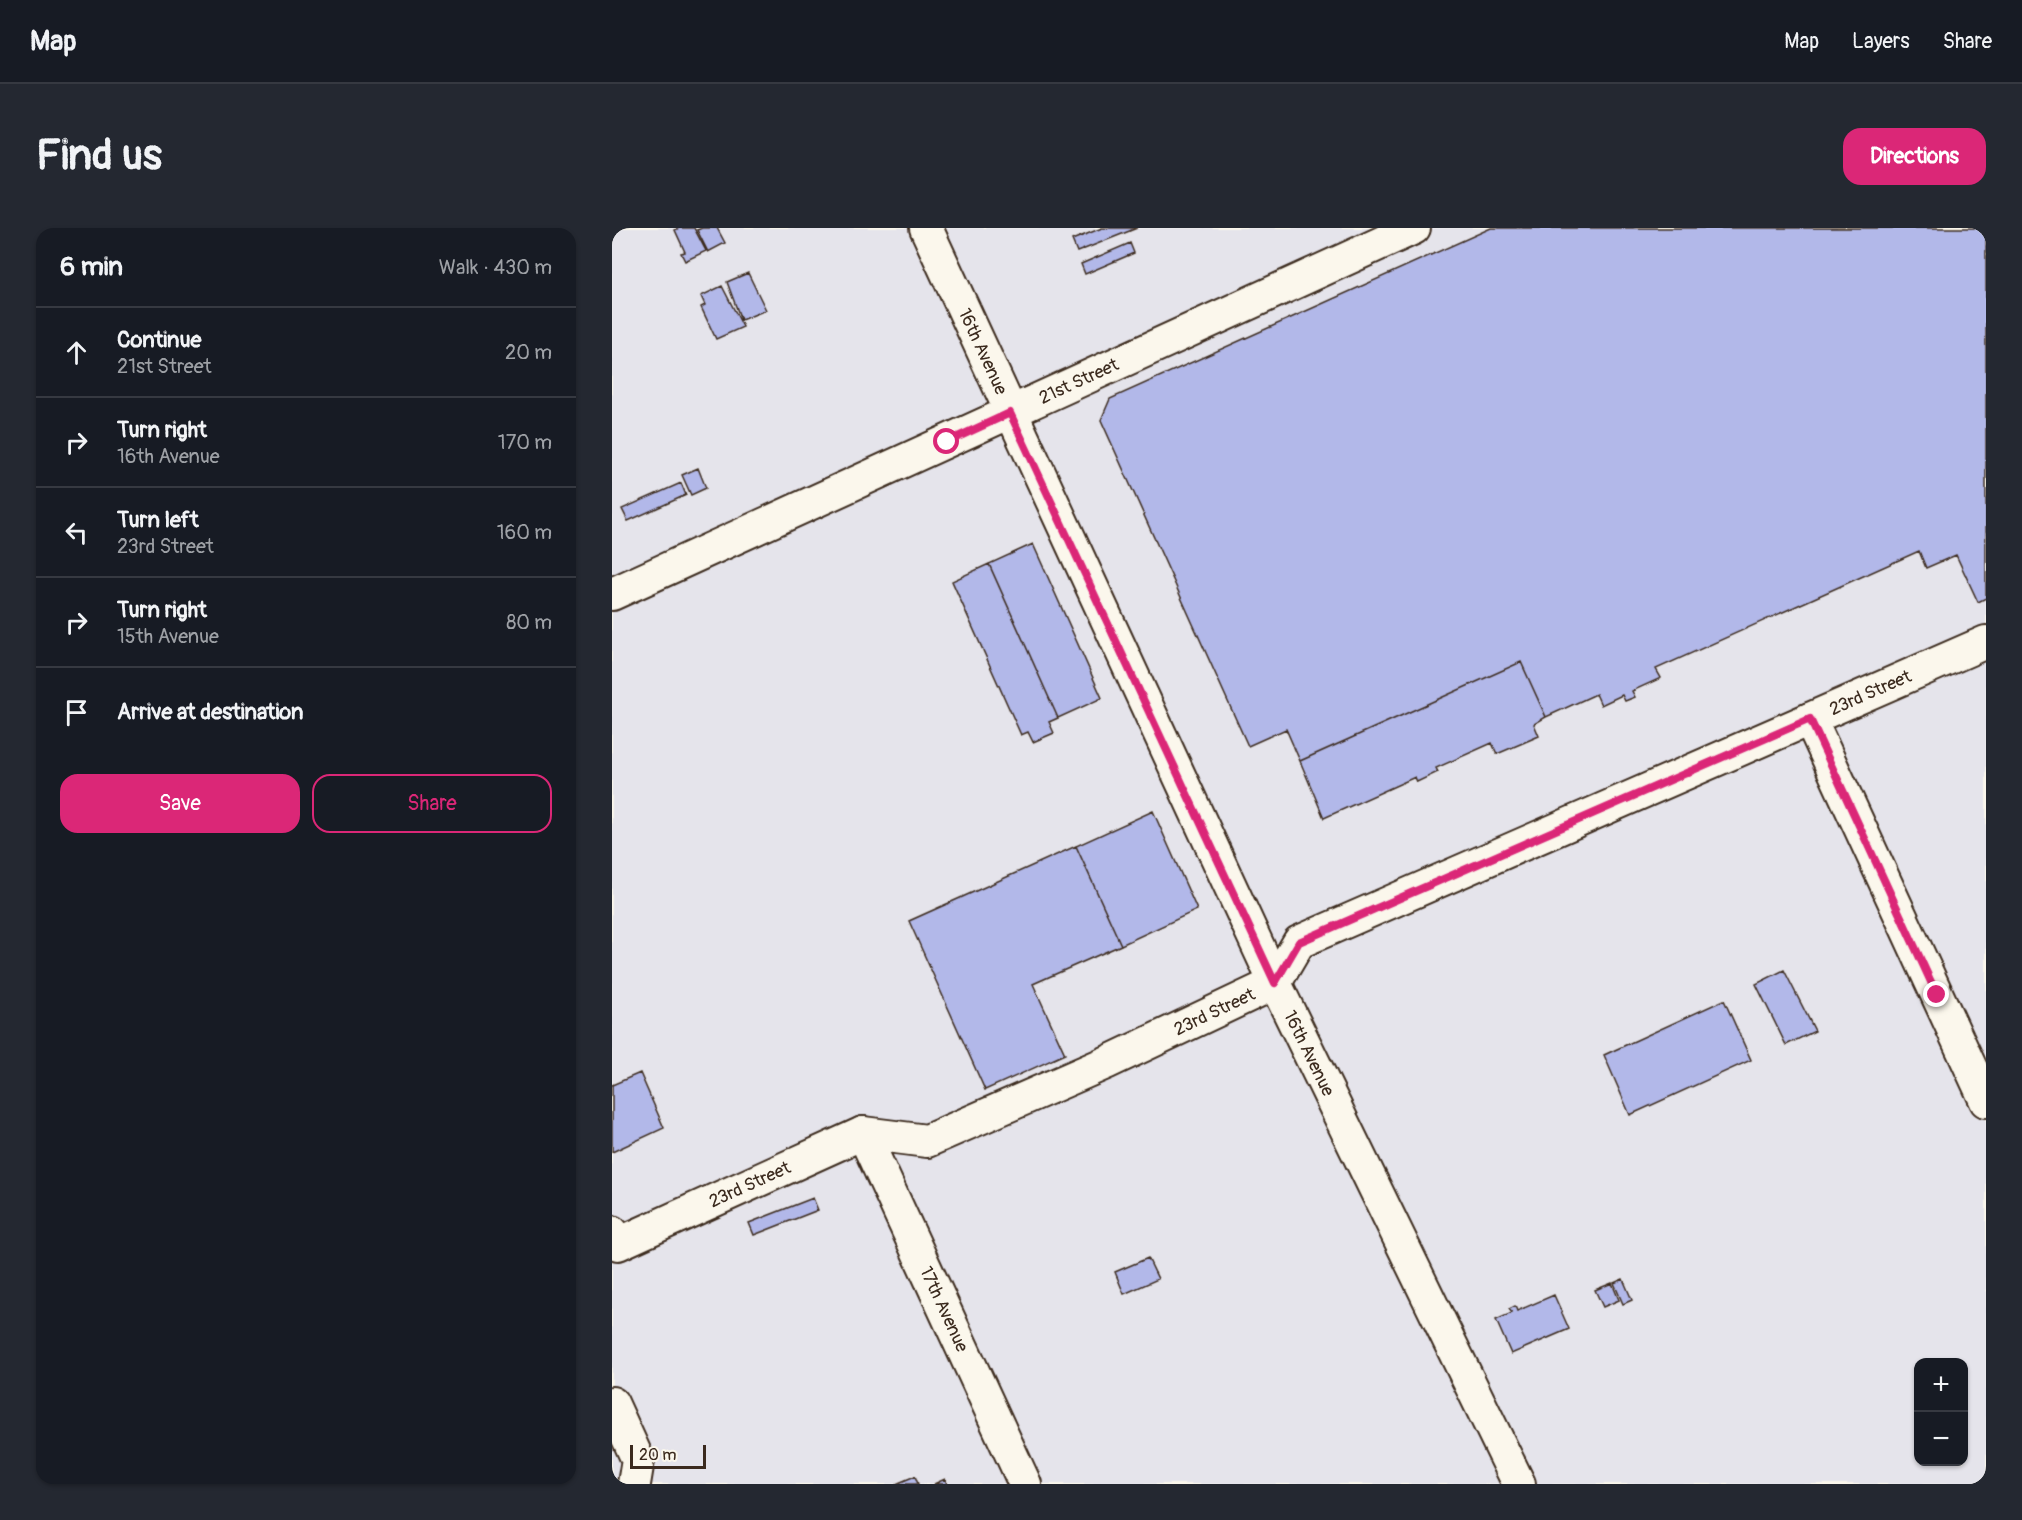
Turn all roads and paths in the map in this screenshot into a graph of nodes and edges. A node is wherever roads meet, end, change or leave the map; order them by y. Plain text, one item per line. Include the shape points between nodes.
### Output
1 (926, 228) edge
2 (1414, 228) edge
3 (1010, 413) junction
4 (612, 594) edge
5 (1986, 642) edge
6 (1810, 719) junction
7 (1275, 983) junction
8 (1986, 1101) edge
9 (863, 1133) junction
10 (615, 1238) edge
11 (612, 1403) edge
12 (634, 1484) edge
13 (1025, 1484) edge
14 (1519, 1484) edge

1 - 3 lane, 16th Avenue
2 - 3 lane, 21st Street
3 - 4 lane, 21st Street
3 - 7 lane, 16th Avenue
5 - 6 lane, 23rd Street
6 - 7 lane, 23rd Street via 1299,942
6 - 8 lane
7 - 9 lane, 23rd Street via 927,1141
7 - 14 lane, 16th Avenue
9 - 10 lane, 23rd Street
9 - 13 lane, 17th Avenue
11 - 12 lane via 638,1460

